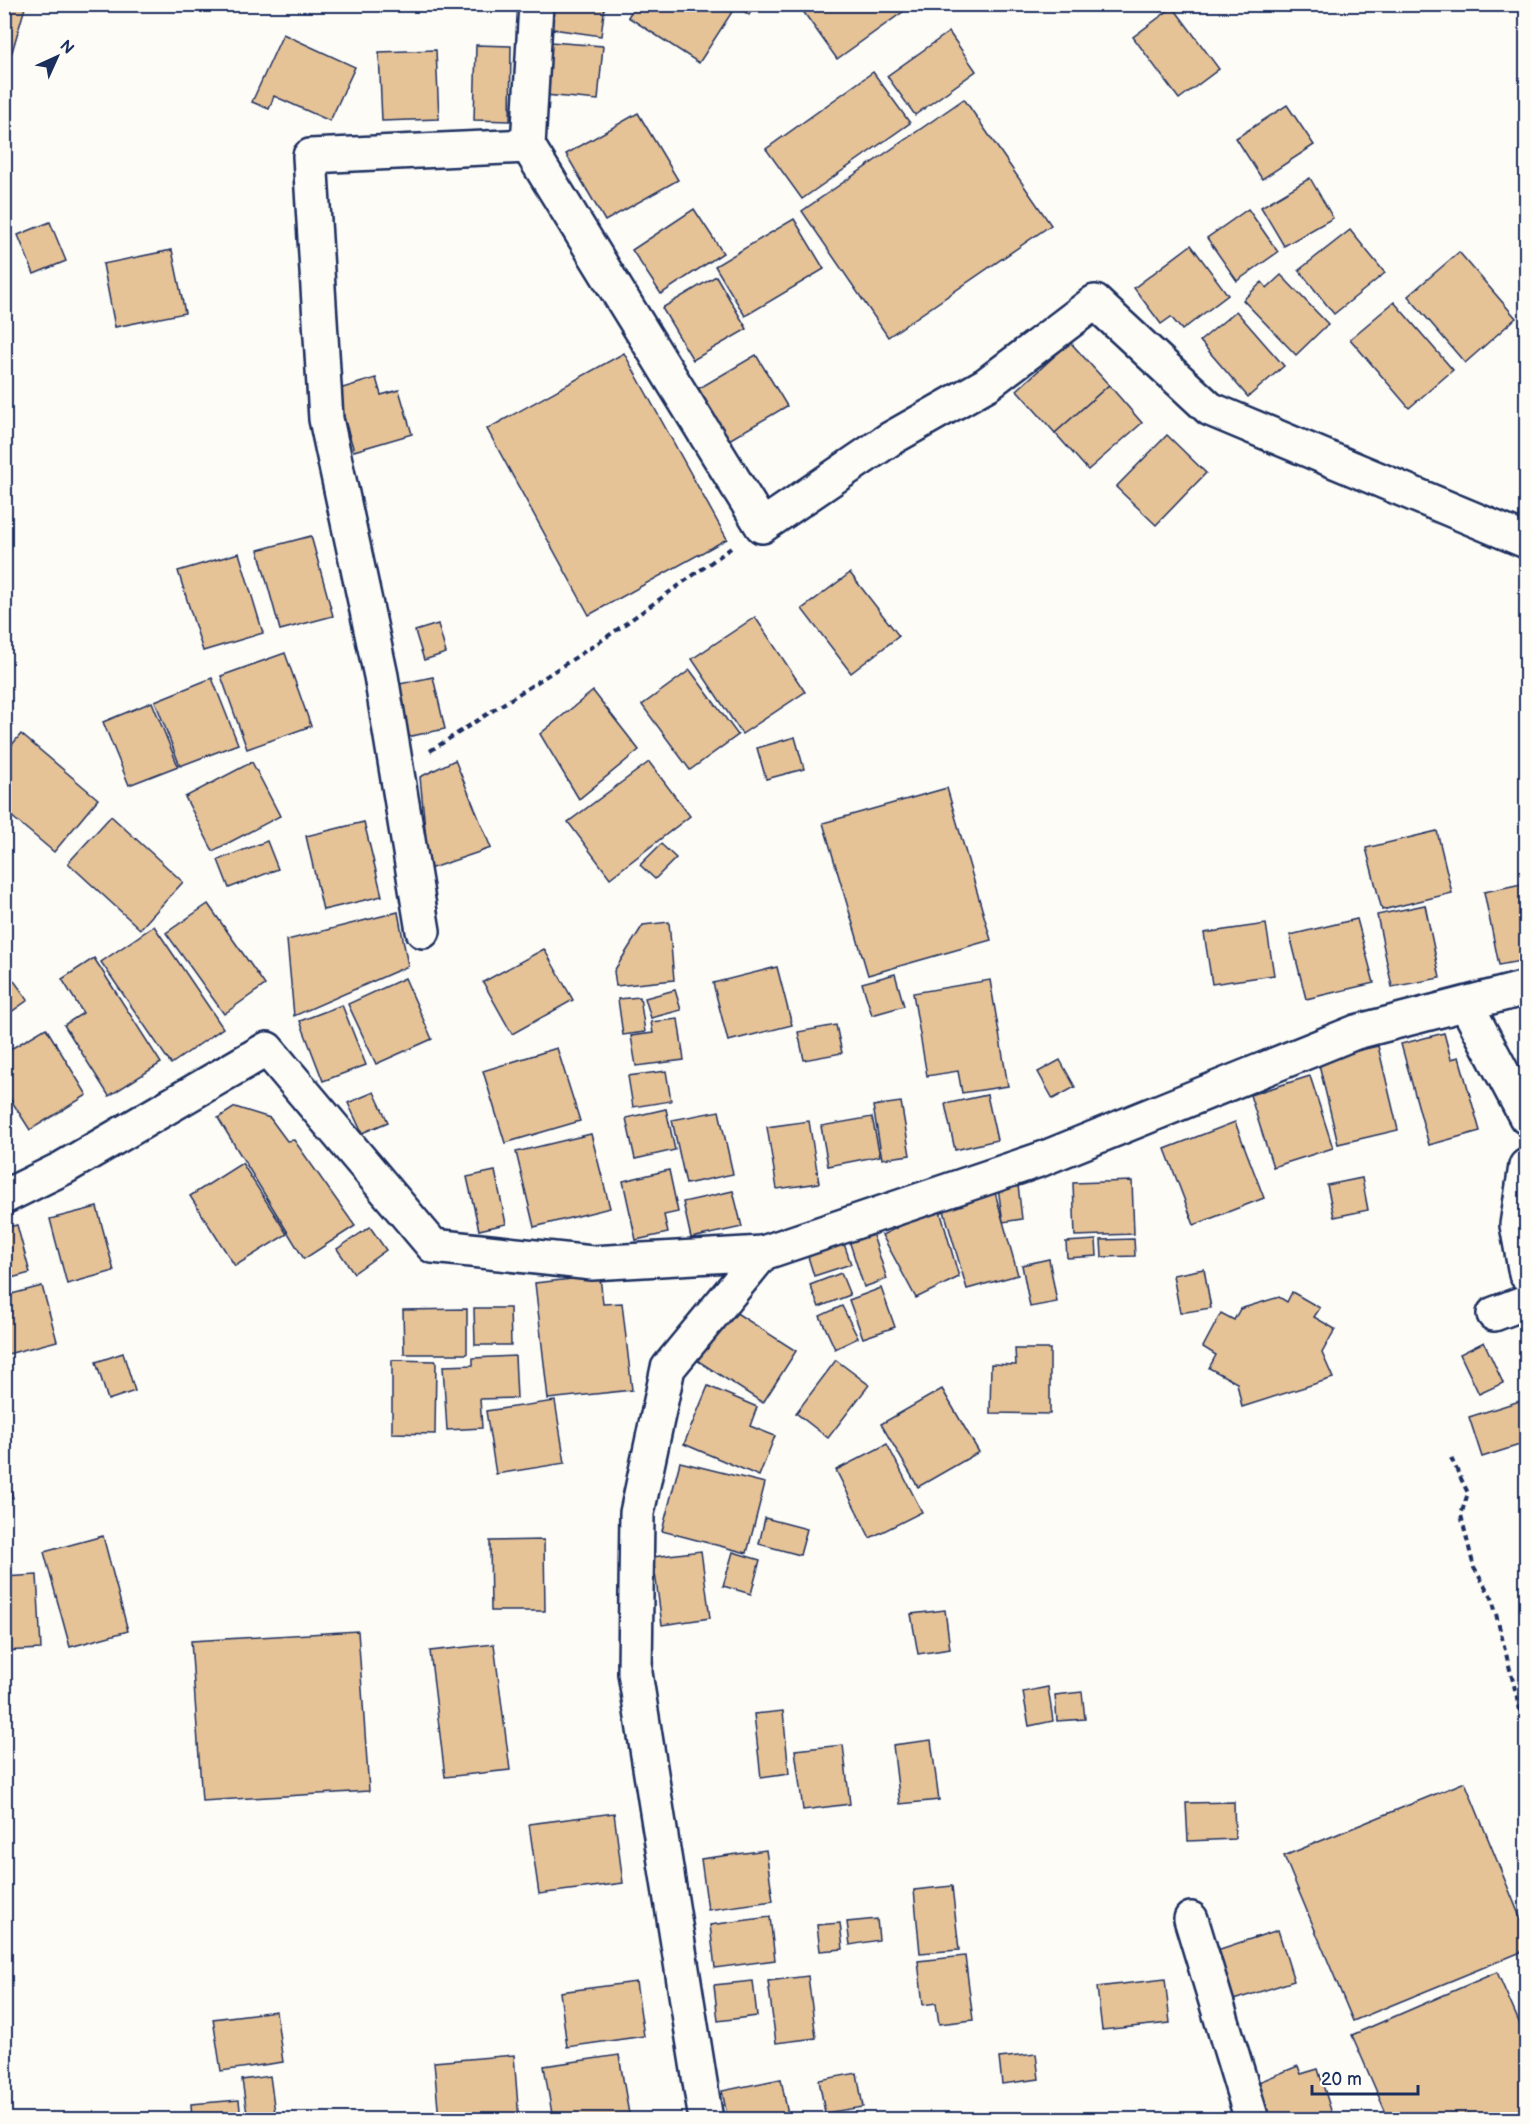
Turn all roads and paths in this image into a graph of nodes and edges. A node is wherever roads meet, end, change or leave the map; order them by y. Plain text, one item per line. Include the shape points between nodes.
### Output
1 (527, 7) edge
2 (528, 146) junction
3 (762, 526) junction
4 (1527, 542) edge
5 (397, 772) junction
6 (423, 931) dead end
7 (1527, 988) edge
8 (1467, 1004) junction
9 (1527, 1117) edge
10 (1527, 1166) edge
11 (4, 1197) edge
12 (763, 1253) junction
13 (1527, 1274) edge
14 (1527, 1302) edge
15 (1494, 1314) dead end
16 (1451, 1458) dead end
17 (1527, 1733) edge
18 (1191, 1919) dead end
19 (706, 2120) edge
20 (1252, 2120) edge

1 - 2 street
2 - 3 street
2 - 5 street via 310,156 326,419 381,676
3 - 4 street via 890,439 987,384 1095,302 1210,409
3 - 5 path via 604,639
5 - 6 street
7 - 8 street
8 - 9 street
8 - 12 street via 1356,1032 1042,1159
10 - 13 street via 1517,1225
11 - 12 street via 63,1168 267,1049 433,1246 592,1263
12 - 19 street via 668,1368 637,1513 636,1672
14 - 15 street
16 - 17 path via 1468,1492 1461,1515 1474,1568 1492,1598
18 - 20 street

